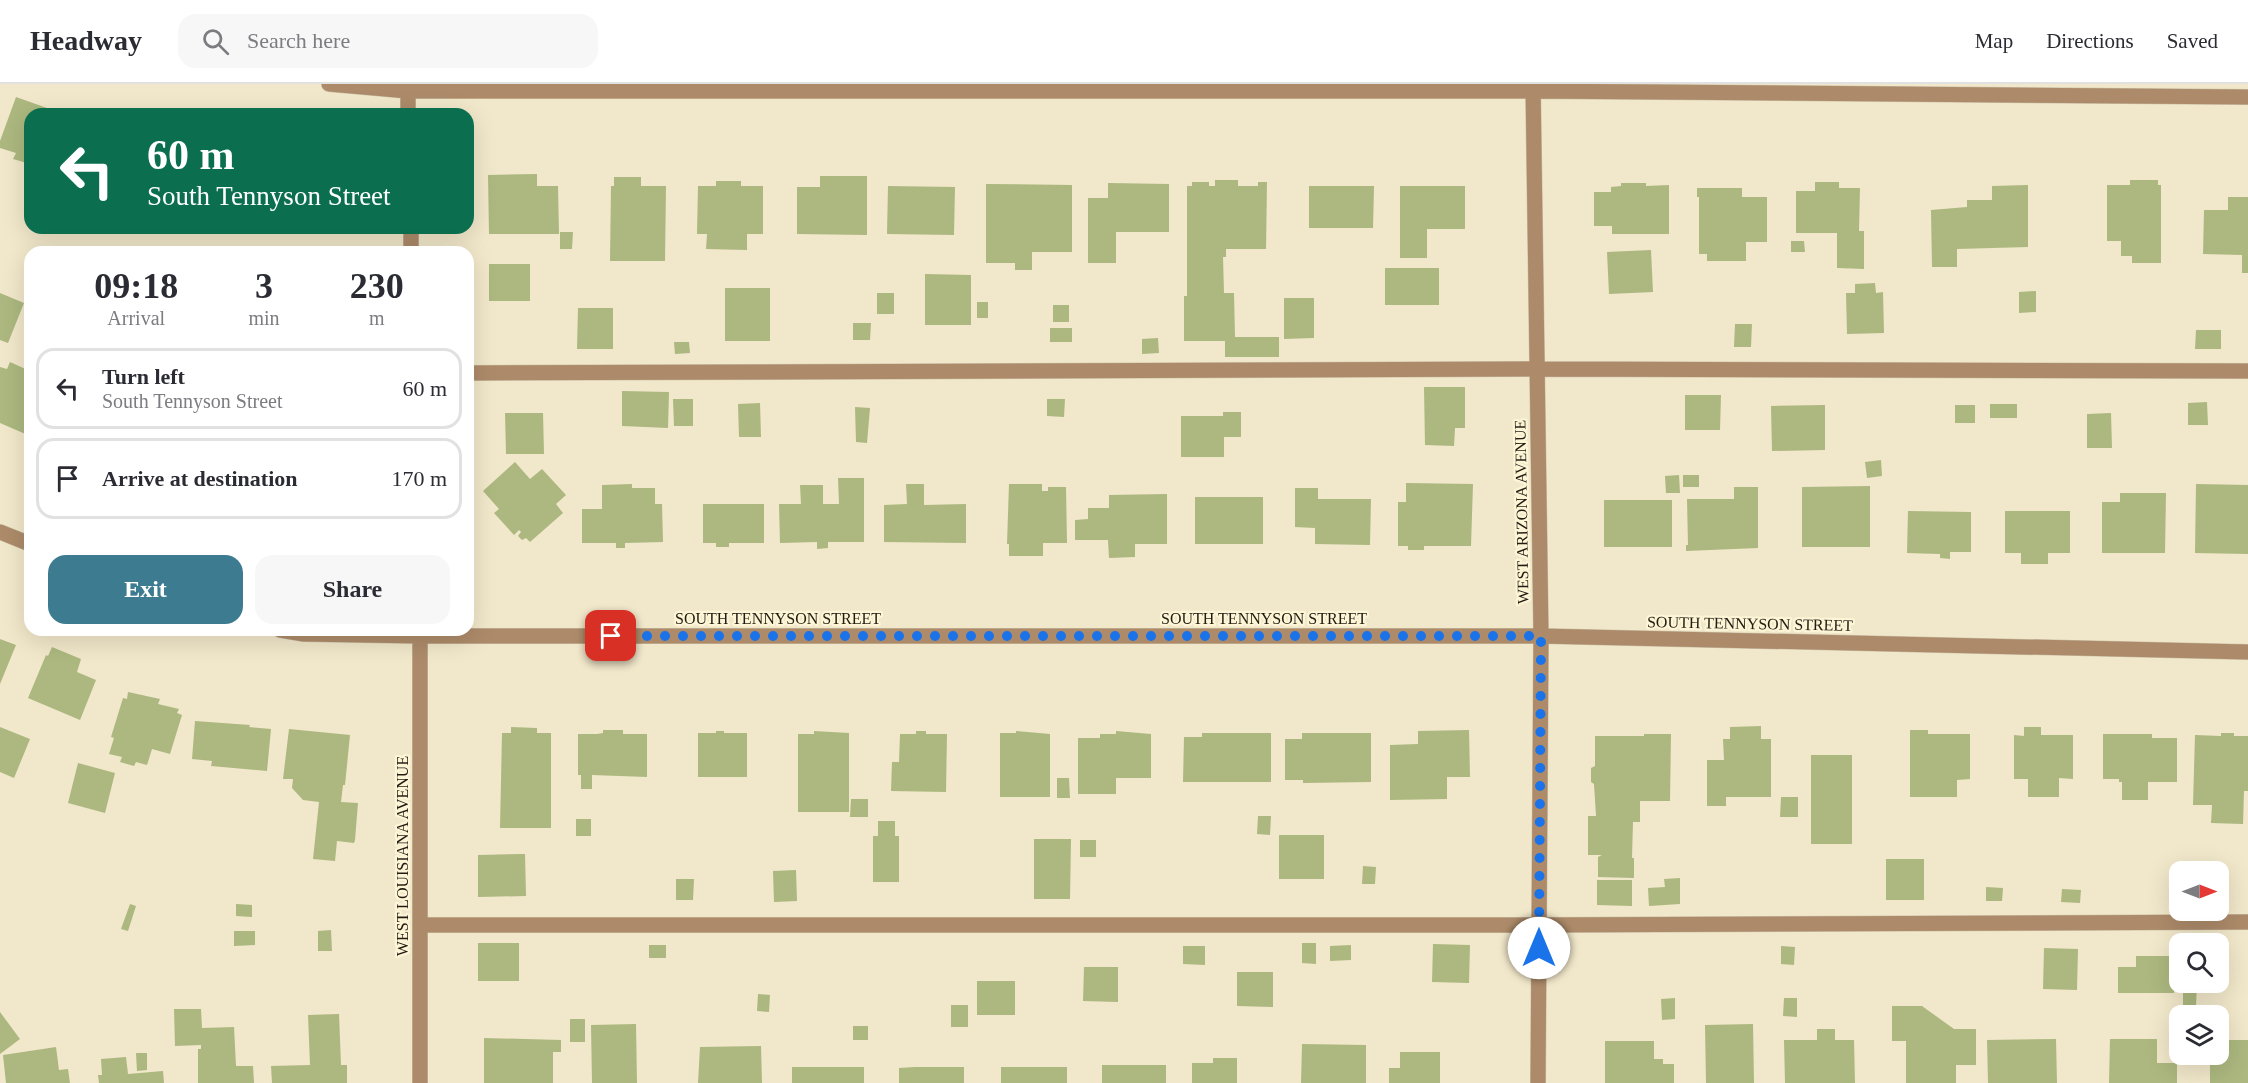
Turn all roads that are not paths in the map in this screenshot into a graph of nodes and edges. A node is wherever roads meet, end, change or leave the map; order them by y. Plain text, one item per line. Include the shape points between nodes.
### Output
1 (329, 84) edge
2 (408, 88) edge
3 (1533, 88) edge
4 (2248, 97) edge
5 (408, 108) edge
6 (1538, 369) junction
7 (2248, 370) edge
8 (474, 373) edge
9 (0, 532) edge
10 (24, 542) edge
11 (474, 633) edge
12 (420, 636) edge
13 (1541, 636) junction
14 (2248, 652) edge
15 (2248, 922) edge
16 (420, 925) junction
17 (1539, 925) junction
18 (420, 1083) edge
19 (1538, 1083) edge

1 - 2 street
2 - 3 street
2 - 5 street
3 - 4 street
3 - 6 street, WEST ARIZONA AVENUE
6 - 7 street
6 - 8 street
6 - 13 street, WEST ARIZONA AVENUE
9 - 10 street
11 - 13 street, SOUTH TENNYSON STREET
12 - 16 street, WEST LOUISIANA AVENUE
13 - 14 street, SOUTH TENNYSON STREET
13 - 17 street, WEST ARIZONA AVENUE
15 - 17 street
16 - 17 street
16 - 18 street, WEST LOUISIANA AVENUE
17 - 19 street, WEST ARIZONA AVENUE

